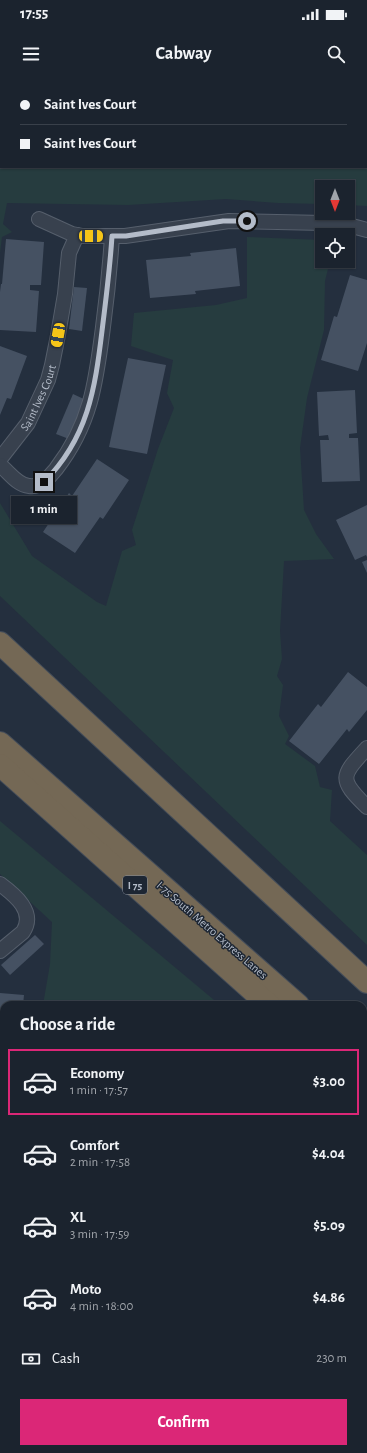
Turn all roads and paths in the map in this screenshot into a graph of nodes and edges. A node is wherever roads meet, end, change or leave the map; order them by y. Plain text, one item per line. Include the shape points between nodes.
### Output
1 (39, 219) dead end
2 (367, 230) edge
3 (78, 235) junction
4 (112, 236) junction
5 (0, 459) edge
6 (0, 465) edge
7 (0, 643) edge
8 (0, 743) edge
9 (367, 748) edge
10 (0, 765) edge
11 (367, 807) edge
12 (0, 884) edge
13 (0, 951) edge
14 (367, 982) edge
15 (265, 1001) edge
16 (293, 1001) edge

1 - 3 street
2 - 4 street via 324,222 229,221
3 - 4 street
3 - 5 street, Saint Ives Court via 69,253 65,294 48,380 28,423
4 - 6 street via 96,376 91,402 79,432 62,461 39,485 22,484
7 - 14 highway
8 - 16 highway, I-75 South Metro Express Lanes
9 - 11 street via 350,767 346,779 351,791
10 - 15 highway, I 75
12 - 13 street via 20,902 26,913 27,922 23,932

